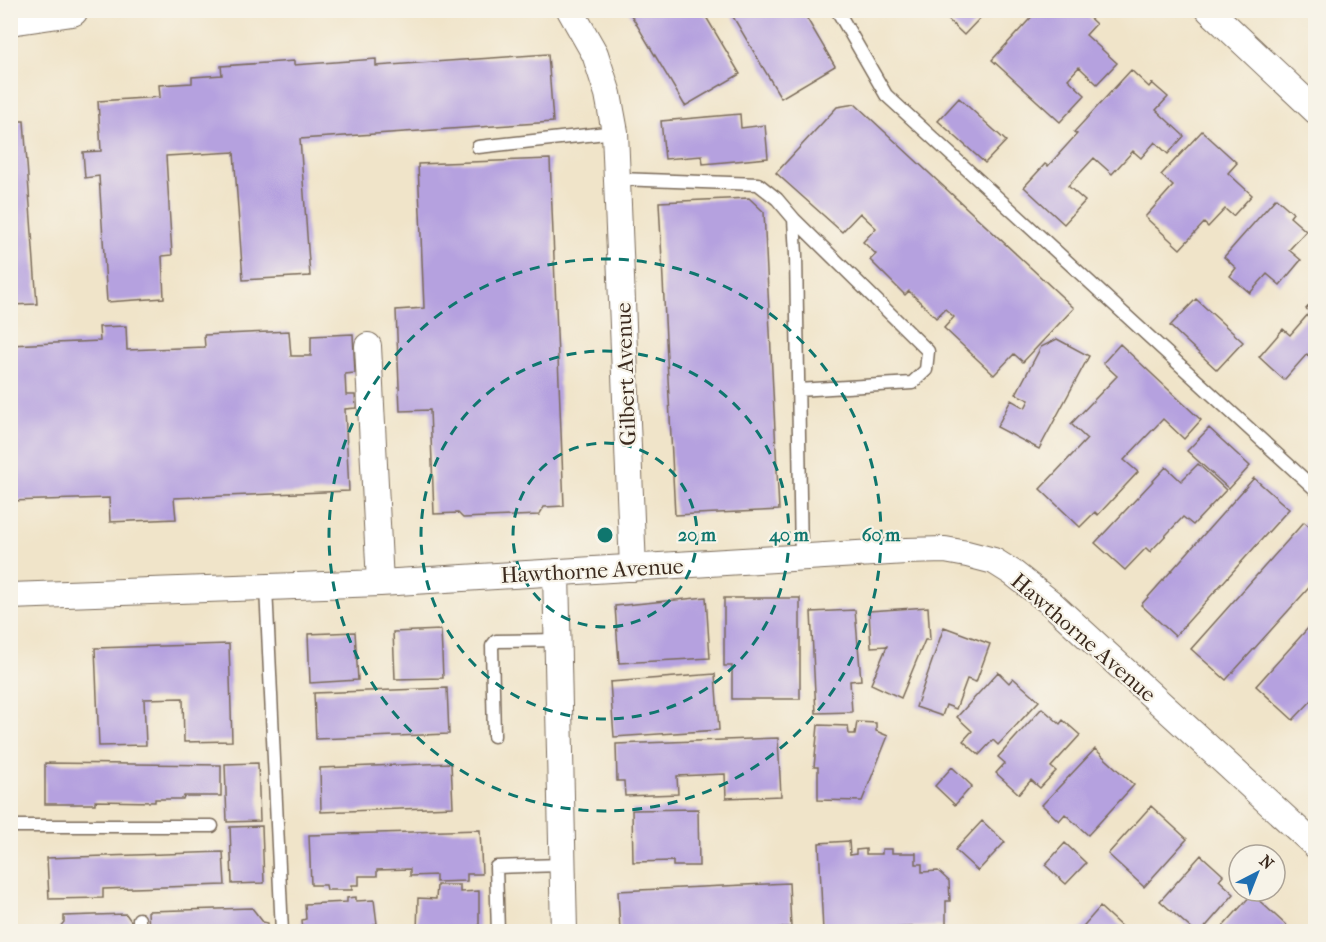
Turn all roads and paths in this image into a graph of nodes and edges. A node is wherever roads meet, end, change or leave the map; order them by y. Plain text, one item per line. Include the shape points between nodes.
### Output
1 (72, 10) edge
2 (570, 10) edge
3 (837, 10) edge
4 (1209, 10) edge
5 (10, 19) edge
6 (1316, 111) edge
7 (615, 132) junction
8 (478, 147) dead end
9 (618, 180) junction
10 (794, 219) junction
11 (368, 346) dead end
12 (798, 390) junction
13 (1316, 490) edge
14 (801, 558) junction
15 (633, 568) junction
16 (556, 572) junction
17 (380, 583) junction
18 (267, 587) junction
19 (10, 596) edge
20 (558, 640) junction
21 (494, 736) dead end
22 (10, 826) edge
23 (213, 826) dead end
24 (1316, 846) edge
25 (562, 865) junction
26 (282, 932) edge
27 (498, 932) edge
28 (564, 932) edge

1 - 5 street
2 - 7 street, Gilbert Avenue via 595,54
3 - 13 lane via 886,95
4 - 6 street
7 - 8 lane
7 - 9 street, Gilbert Avenue
9 - 10 lane via 758,184
9 - 15 street, Gilbert Avenue
10 - 12 lane
10 - 12 lane via 928,351 926,370 912,382
11 - 17 street
12 - 14 lane
14 - 15 street, Hawthorne Avenue
14 - 24 street, Hawthorne Avenue via 945,550 994,561 1051,603
15 - 16 street, Hawthorne Avenue
16 - 17 street, Hawthorne Avenue
16 - 20 street
17 - 18 street, Hawthorne Avenue
18 - 19 street, Hawthorne Avenue
18 - 26 lane
20 - 21 lane via 496,640 492,646
20 - 25 street
22 - 23 lane
25 - 27 lane via 496,867
25 - 28 street

